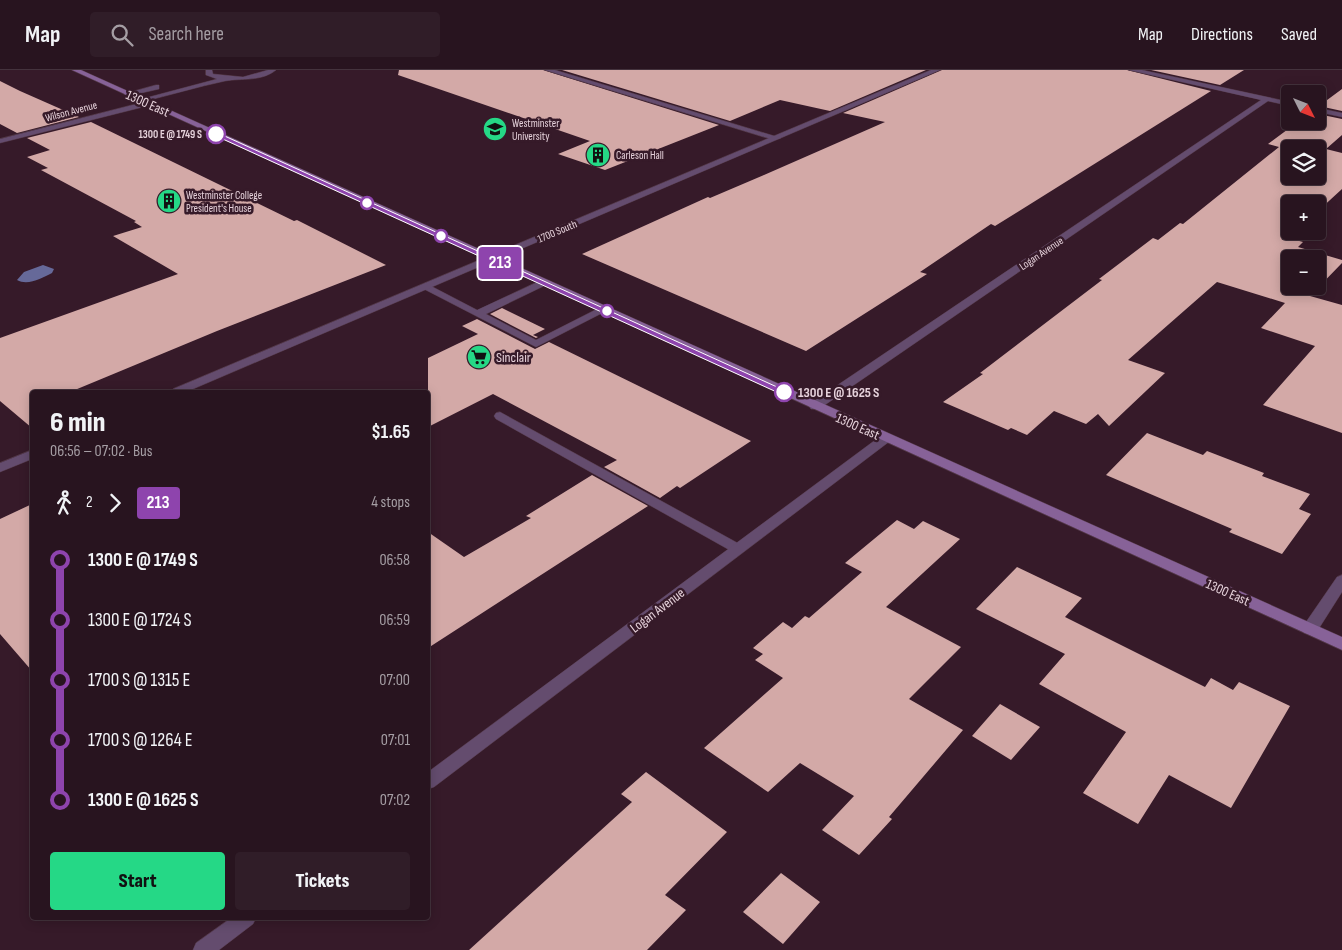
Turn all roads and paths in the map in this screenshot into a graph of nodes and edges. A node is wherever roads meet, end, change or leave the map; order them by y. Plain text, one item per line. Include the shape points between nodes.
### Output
1 (75, 70) edge
2 (273, 70) edge
3 (548, 70) edge
4 (937, 70) edge
5 (1132, 70) edge
6 (208, 72) edge
7 (199, 76) dead end
8 (226, 79) junction
9 (162, 85) dead end
10 (128, 94) junction
11 (1267, 99) junction
12 (145, 102) junction
13 (1281, 102) edge
14 (1326, 112) edge
15 (1342, 115) edge
16 (776, 138) junction
17 (0, 141) edge
18 (492, 259) junction
19 (544, 282) junction
20 (425, 287) junction
21 (603, 310) junction
22 (477, 314) junction
23 (182, 390) edge
24 (816, 406) junction
25 (500, 416) dead end
26 (886, 438) junction
27 (30, 455) edge
28 (0, 468) edge
29 (738, 548) junction
30 (1342, 580) edge
31 (1310, 630) junction
32 (1342, 644) edge
33 (430, 780) edge
34 (243, 920) edge
35 (203, 950) edge

1 - 10 main road, 1300 East
2 - 8 street via 249,78
3 - 16 street
4 - 16 street, 1700 South
5 - 11 street
6 - 7 street
6 - 8 street
8 - 12 street, Wilson Avenue
9 - 10 street
10 - 12 main road, 1300 East
11 - 13 street
11 - 24 street, Logan Avenue
12 - 17 street, Wilson Avenue
12 - 18 main road, 1300 East
14 - 15 street
16 - 18 street, 1700 South
18 - 19 main road, 1300 East
18 - 20 street, 1700 South
19 - 21 main road, 1300 East
19 - 22 street
20 - 22 street
20 - 23 street, 1700 South
21 - 22 street via 536,344
21 - 24 main road, 1300 East
24 - 26 main road, 1300 East
25 - 29 street
26 - 29 street, Logan Avenue
26 - 31 main road, 1300 East
27 - 28 street
29 - 33 street, Logan Avenue
30 - 31 street
31 - 32 main road, 1300 East
34 - 35 street

